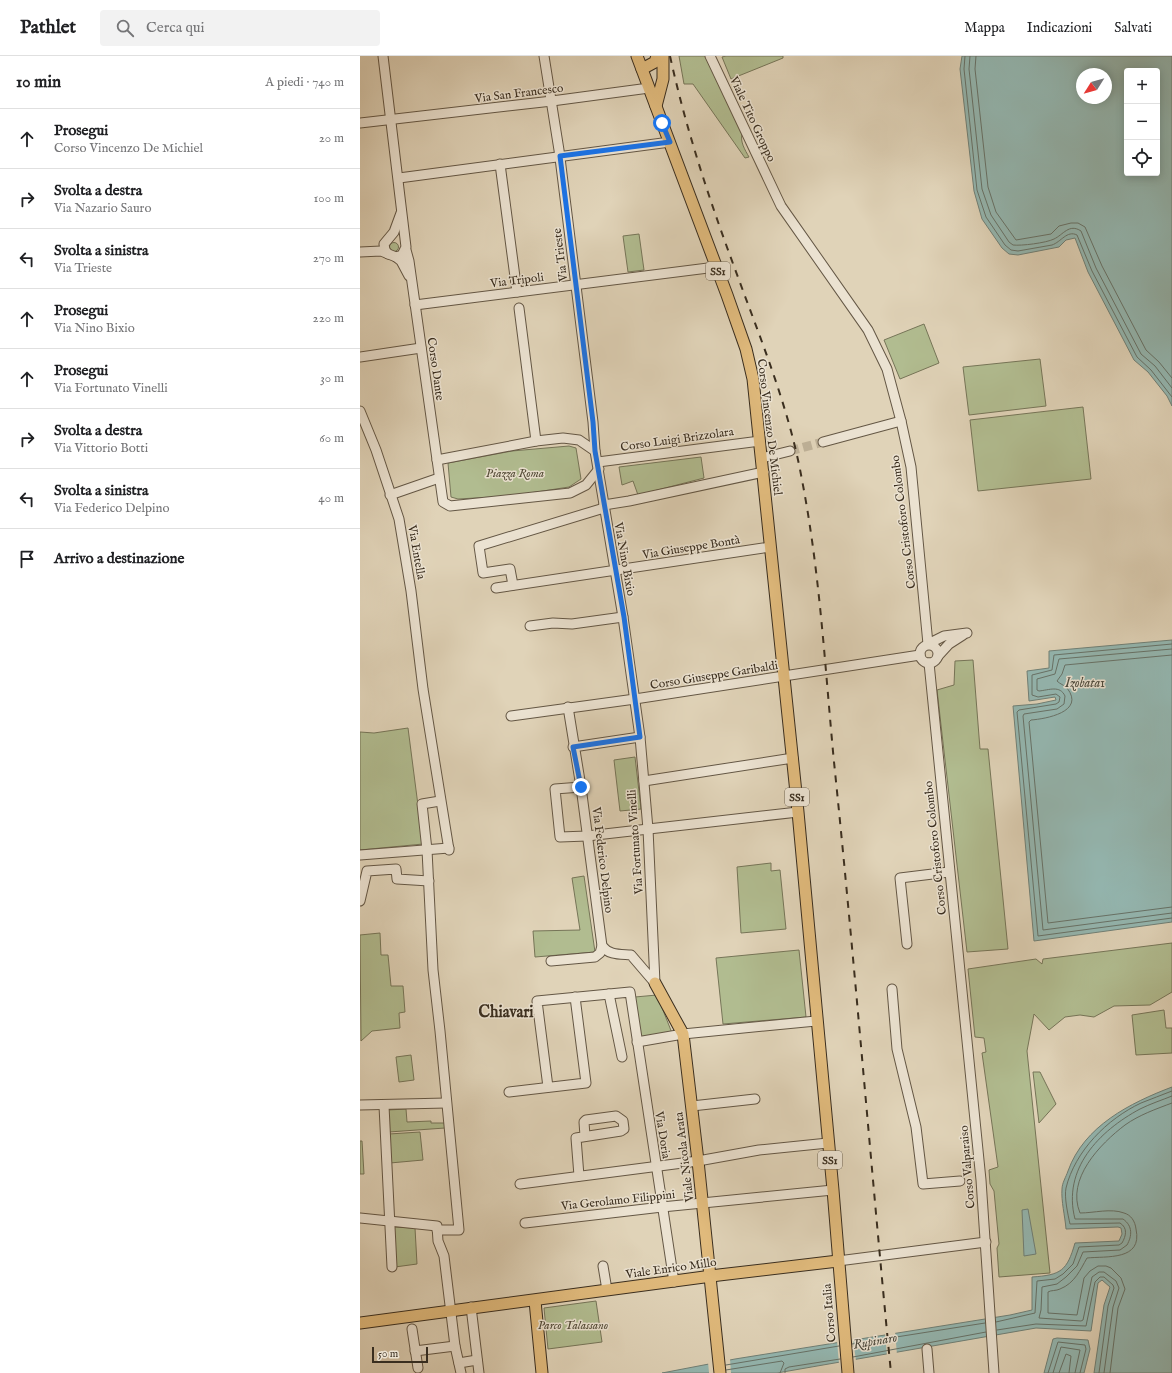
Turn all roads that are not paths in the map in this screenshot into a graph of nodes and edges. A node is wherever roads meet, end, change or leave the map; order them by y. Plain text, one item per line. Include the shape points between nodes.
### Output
1 (383, 56) edge
2 (544, 56) edge
3 (637, 56) edge
4 (657, 56) edge
5 (663, 56) edge
6 (710, 56) edge
7 (642, 69) junction
8 (649, 88) junction
9 (552, 101) junction
10 (656, 106) junction
11 (391, 119) junction
12 (360, 123) edge
13 (670, 142) junction
14 (560, 156) junction
15 (500, 164) junction
16 (398, 178) junction
17 (774, 193) joint
18 (402, 206) junction
19 (387, 240) junction
20 (406, 247) junction
21 (372, 251) junction
22 (360, 252) edge
23 (392, 256) junction
24 (716, 267) junction
25 (412, 282) junction
26 (576, 284) junction
27 (517, 292) junction
28 (415, 305) junction
29 (519, 308) dead end
30 (421, 348) junction
31 (360, 357) edge
32 (360, 411) edge
33 (901, 421) junction
34 (536, 441) junction
35 (760, 441) junction
36 (823, 442) tunnel mouth
37 (595, 451) junction
38 (790, 451) tunnel mouth
39 (762, 458) junction
40 (437, 460) junction
41 (598, 466) junction
42 (764, 472) junction
43 (439, 478) junction
44 (390, 495) junction
45 (604, 506) junction
46 (770, 546) junction
47 (616, 571) junction
48 (513, 585) junction
49 (496, 588) dead end
50 (624, 617) junction
51 (530, 626) dead end
52 (928, 644) junction
53 (920, 655) junction
54 (938, 656) junction
55 (929, 663) junction
56 (784, 677) junction
57 (635, 699) junction
58 (568, 707) junction
59 (511, 716) dead end
60 (640, 737) junction
61 (573, 747) junction
62 (793, 758) junction
63 (644, 781) junction
64 (581, 787) junction
65 (440, 801) junction
66 (798, 812) junction
67 (648, 829) junction
68 (587, 836) junction
69 (427, 850) junction
70 (360, 855) edge
71 (949, 872) junction
72 (429, 881) junction
73 (360, 901) edge
74 (907, 944) dead end
75 (602, 946) junction
76 (957, 960) joint
77 (551, 961) dead end
78 (655, 983) junction
79 (892, 989) dead end
80 (609, 994) junction
81 (575, 997) junction
82 (816, 1021) junction
83 (683, 1034) junction
84 (637, 1042) junction
85 (622, 1057) dead end
86 (548, 1087) junction
87 (509, 1092) dead end
88 (755, 1099) dead end
89 (446, 1103) junction
90 (360, 1105) edge
91 (384, 1106) junction
92 (692, 1106) junction
93 (585, 1136) dead end
94 (828, 1143) junction
95 (698, 1161) junction
96 (656, 1167) junction
97 (579, 1176) junction
98 (960, 1181) dead end
99 (520, 1184) dead end
100 (833, 1190) junction
101 (703, 1203) junction
102 (662, 1207) junction
103 (360, 1218) edge
104 (390, 1222) junction
105 (525, 1223) dead end
106 (437, 1228) junction
107 (986, 1242) junction
108 (838, 1261) junction
109 (603, 1266) dead end
110 (392, 1267) dead end
111 (710, 1276) junction
112 (674, 1282) junction
113 (607, 1290) junction
114 (535, 1301) junction
115 (471, 1307) junction
116 (450, 1310) junction
117 (360, 1323) edge
118 (412, 1329) dead end
119 (455, 1346) junction
120 (927, 1349) dead end
121 (415, 1351) junction
122 (477, 1360) junction
123 (459, 1363) junction
124 (847, 1367) edge
125 (418, 1368) dead end
126 (461, 1373) edge
127 (479, 1373) edge
128 (542, 1373) edge
129 (720, 1373) edge
130 (929, 1373) edge
131 (994, 1373) edge

1 - 11 street, Corso Dante
2 - 9 street, Via Trieste
3 - 7 main road, Corso Vincenzo De Michiel / SS1
4 - 7 main road via 655,62
5 - 10 main road via 663,79
6 - 17 street, Viale Tito Groppo
7 - 8 main road, Corso Vincenzo De Michiel / SS1
8 - 9 street, Via San Francesco
8 - 10 main road, Corso Vincenzo De Michiel / SS1
9 - 11 street, Via San Francesco
9 - 14 street, Via Trieste
10 - 13 main road, Corso Vincenzo De Michiel / SS1
11 - 12 street, Via San Francesco
11 - 16 street, Corso Dante
13 - 14 street
13 - 24 main road, Corso Vincenzo De Michiel / SS1
14 - 15 street
14 - 26 street, Via Trieste
15 - 16 street
15 - 27 street
16 - 18 street, Corso Dante
17 - 33 street, Corso Cristoforo Colombo via 798,232 868,330 887,369
18 - 19 street, Corso Dante via 398,223
18 - 20 street, Corso Dante
19 - 20 street via 399,236
19 - 21 street
19 - 23 street via 385,250
20 - 23 street via 402,255
20 - 25 street, Corso Dante
21 - 22 street
21 - 23 street
23 - 25 street, Corso Dante via 401,261
24 - 26 street, Via Tripoli
24 - 35 main road, Corso Vincenzo De Michiel / SS1 via 750,363
25 - 28 street, Corso Dante
26 - 27 street, Via Tripoli
26 - 37 street, Via Trieste
27 - 28 street, Via Tripoli
28 - 30 street, Corso Dante
29 - 34 street
30 - 31 street
30 - 40 street, Corso Dante
32 - 44 street, Via Entella
33 - 36 street
33 - 52 street, Corso Cristoforo Colombo via 911,467 917,514
34 - 37 street via 563,438 579,440
34 - 40 street
35 - 39 main road, Corso Vincenzo De Michiel / SS1
35 - 41 street, Corso Luigi Brizzolara
37 - 41 street
38 - 39 street
39 - 42 main road, Corso Vincenzo De Michiel / SS1
40 - 43 street
41 - 43 street via 586,485 570,493 450,506 443,502
41 - 45 street, Via Nino Bixio
42 - 45 street
42 - 46 main road, Corso Vincenzo De Michiel / SS1
43 - 44 street
44 - 65 street, Via Entella via 399,519 404,548
45 - 47 street, Via Nino Bixio
45 - 48 street via 479,546 483,573 510,569
46 - 47 street, Via Giuseppe Bontà
46 - 56 main road, Corso Vincenzo De Michiel / SS1
47 - 48 street, Via Giuseppe Bontà
47 - 50 street, Via Nino Bixio
48 - 49 street, Via Giuseppe Bontà
50 - 51 street via 572,624
50 - 57 street, Via Nino Bixio
52 - 53 street via 922,647
52 - 54 street via 936,647
52 - 54 street via 944,636 966,633 949,644
53 - 55 street via 924,662
53 - 56 street, Corso Giuseppe Garibaldi
54 - 55 street via 935,661
55 - 71 street, Corso Cristoforo Colombo
56 - 57 street, Corso Giuseppe Garibaldi
56 - 62 main road, SS1
57 - 58 street, Corso Giuseppe Garibaldi
57 - 60 street, Via Fortunato Vinelli
58 - 59 street, Corso Giuseppe Garibaldi
58 - 61 street, Via Federico Delpino
60 - 61 street
60 - 63 street, Via Fortunato Vinelli
61 - 64 street, Via Federico Delpino
62 - 63 street
62 - 66 main road, SS1
63 - 67 street, Via Fortunato Vinelli
64 - 68 street, Via Federico Delpino
64 - 68 street via 555,789 560,837
65 - 69 street via 422,804
65 - 69 street, Via Entella via 449,849
66 - 67 street
66 - 82 main road, SS1
67 - 68 street
67 - 78 street, Via Fortunato Vinelli
68 - 75 street, Via Federico Delpino
69 - 70 street
69 - 72 street
71 - 74 street via 900,878
71 - 76 street, Corso Cristoforo Colombo
72 - 73 street via 397,880 396,869 367,871
72 - 89 street via 433,970
75 - 77 street via 600,953 595,957
75 - 78 street via 613,954 630,954
76 - 107 street, Corso Valparaiso
78 - 83 main road
79 - 98 street via 897,1049 916,1127 923,1184
80 - 81 street
80 - 84 street, Via Doria via 630,992
80 - 85 street
81 - 86 street via 586,1083
81 - 86 street via 537,1001
82 - 83 street
82 - 94 main road, SS1
83 - 84 street
83 - 92 main road, Viale Nicola Arata
84 - 96 street, Via Doria
86 - 87 street
88 - 92 street
89 - 91 street
89 - 106 street via 459,1230
90 - 91 street
91 - 104 street
92 - 95 main road, Viale Nicola Arata
93 - 97 street via 577,1137 575,1140
94 - 95 street via 759,1150
94 - 100 main road, SS1
95 - 96 street
95 - 101 main road, Viale Nicola Arata
96 - 97 street
96 - 102 street, Via Doria
97 - 99 street
100 - 101 street, Via Gerolamo Filippini
100 - 108 main road, SS1
101 - 102 street, Via Gerolamo Filippini
101 - 111 main road, Viale Nicola Arata
102 - 105 street, Via Gerolamo Filippini
102 - 112 street, Via Doria
103 - 104 street
104 - 106 street
104 - 110 street
106 - 116 street via 438,1242 444,1256
107 - 108 street, Viale Enrico Millo
107 - 131 street, Corso Valparaiso
108 - 111 main road, Viale Enrico Millo
108 - 124 main road, Corso Italia / SS1
109 - 113 street
111 - 112 main road, Viale Enrico Millo
111 - 129 main road, Viale Nicola Arata
112 - 113 main road, Viale Enrico Millo
113 - 114 main road, Viale Enrico Millo
114 - 115 main road, Viale Enrico Millo
114 - 128 main road
115 - 116 main road, Viale Enrico Millo
115 - 122 street
116 - 117 main road, Viale Enrico Millo
116 - 119 street
118 - 121 street
119 - 121 street
119 - 123 street
120 - 130 street
121 - 125 street
122 - 123 street
122 - 127 street
123 - 126 street

